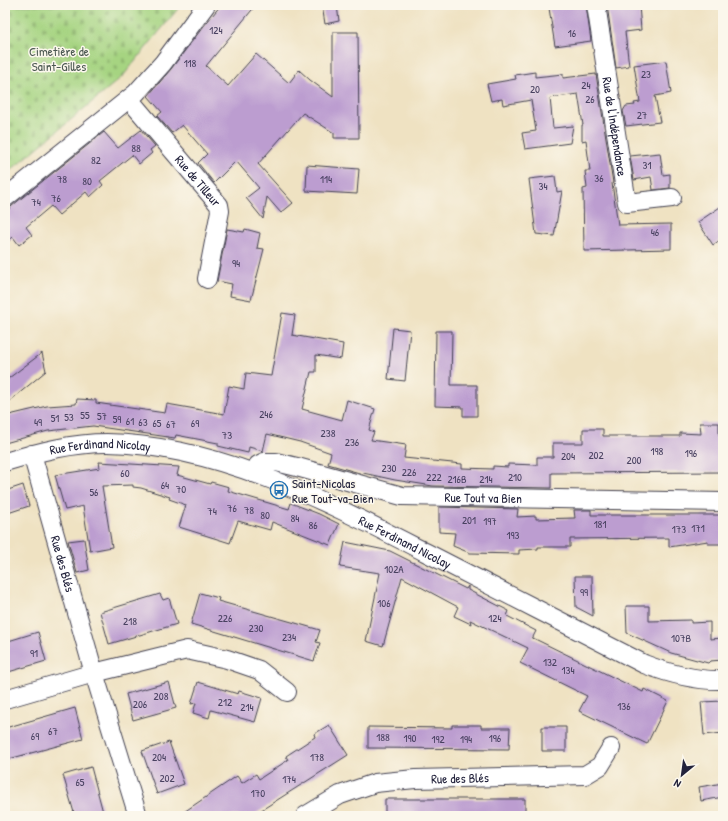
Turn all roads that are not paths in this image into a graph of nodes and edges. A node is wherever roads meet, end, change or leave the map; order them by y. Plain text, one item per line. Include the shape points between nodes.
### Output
1 (206, 5) edge
2 (596, 5) edge
3 (129, 99) junction
4 (5, 198) edge
5 (672, 198) dead end
6 (207, 279) dead end
7 (32, 454) junction
8 (5, 462) edge
9 (253, 474) junction
10 (723, 502) edge
11 (94, 673) junction
12 (723, 680) edge
13 (288, 692) dead end
14 (5, 699) edge
15 (611, 748) dead end
16 (138, 816) edge
17 (305, 816) edge

1 - 3 street via 163,63
2 - 5 street, Rue de l'Indépendance via 627,203
3 - 4 street
3 - 6 street, Rue de Tilleur via 219,205
7 - 8 street, Rue Ferdinand Nicolay
7 - 9 street, Rue Ferdinand Nicolay via 79,445 135,445 190,454
7 - 11 street, Rue des Blés
9 - 10 street, Rue Tout va Bien via 258,465 276,462 402,496
9 - 12 street, Rue Ferdinand Nicolay via 342,510 644,664 679,675
11 - 13 street via 186,650 227,659 259,670
11 - 14 street
11 - 16 street, Rue des Blés
15 - 17 street, Rue des Blés via 600,766 584,774 415,778 375,784 340,795

